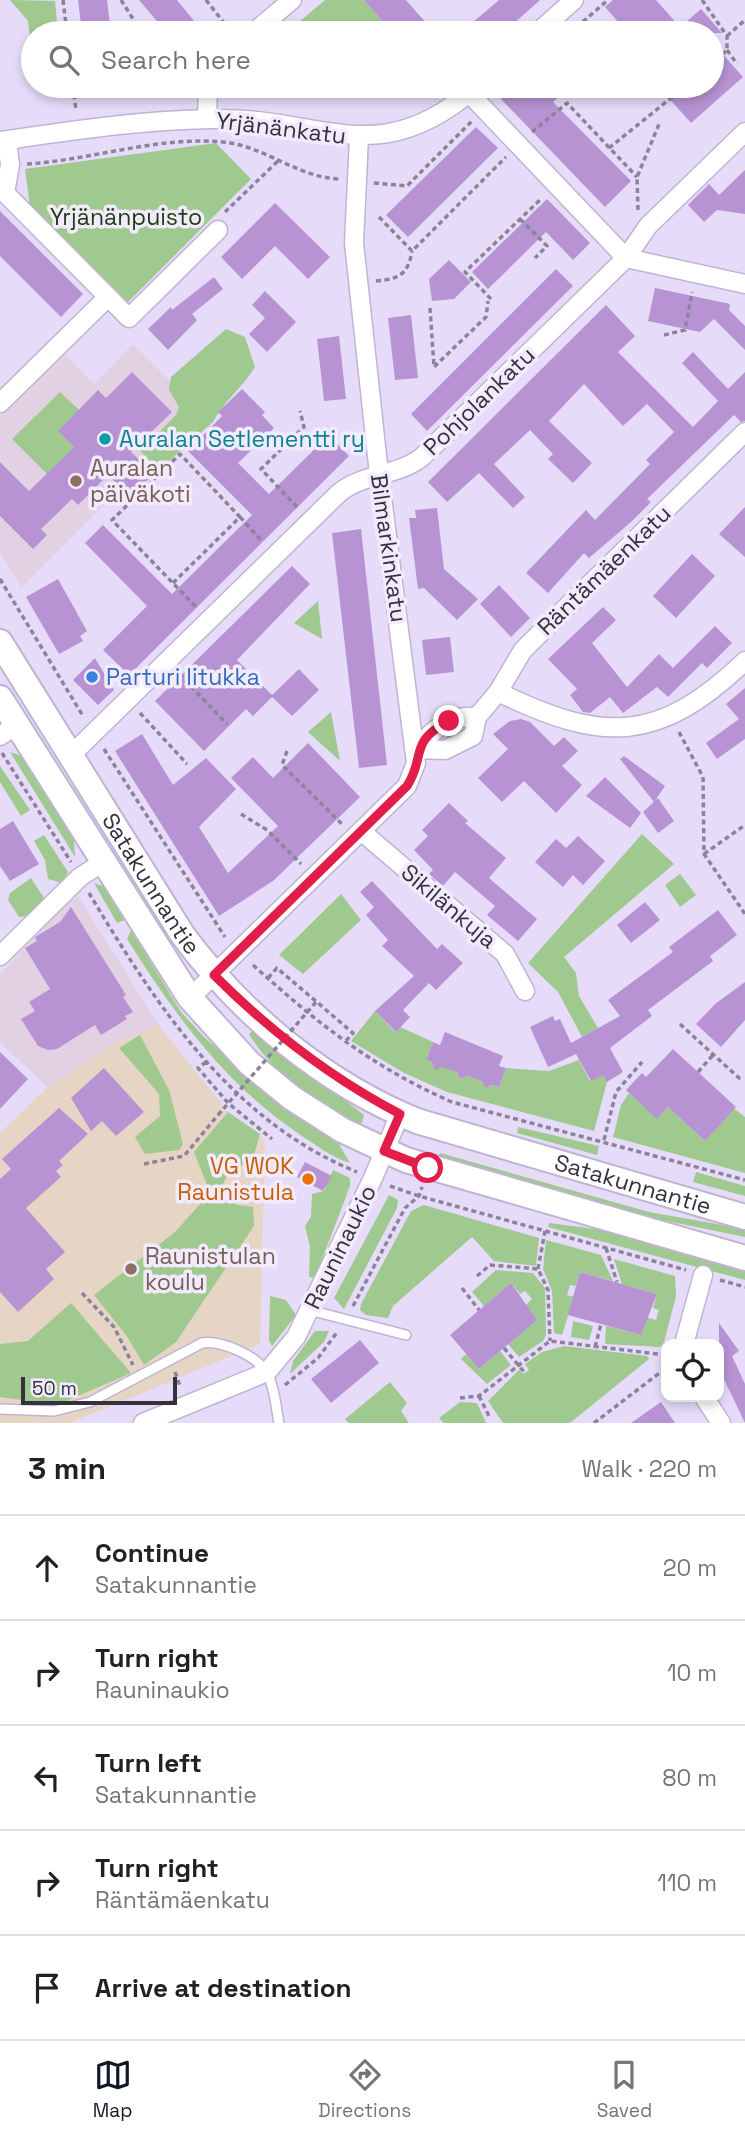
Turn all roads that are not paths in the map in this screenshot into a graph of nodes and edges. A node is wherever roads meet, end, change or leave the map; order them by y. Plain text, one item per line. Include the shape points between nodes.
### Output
1 (292, 0) edge
2 (574, 0) edge
3 (267, 21) edge
4 (550, 21) edge
5 (207, 98) edge
6 (463, 98) edge
7 (477, 98) edge
8 (206, 119) junction
9 (745, 132) edge
10 (359, 137) junction
11 (4, 141) edge
12 (218, 224) road end
13 (626, 258) junction
14 (745, 284) edge
15 (108, 297) junction
16 (0, 402) edge
17 (745, 432) edge
18 (379, 474) junction
19 (0, 642) edge
20 (745, 661) edge
21 (498, 692) junction
22 (0, 698) edge
23 (477, 717) junction
24 (9, 731) edge
25 (416, 749) junction
26 (70, 756) junction
27 (361, 831) junction
28 (127, 847) junction
29 (103, 862) junction
30 (0, 956) edge
31 (214, 975) junction
32 (525, 991) dead end
33 (190, 998) junction
34 (400, 1114) junction
35 (384, 1151) junction
36 (745, 1217) edge
37 (745, 1258) edge
38 (703, 1275) road end
39 (309, 1310) junction
40 (407, 1335) dead end
41 (685, 1339) edge
42 (267, 1372) junction
43 (707, 1402) edge
44 (0, 1409) edge
45 (143, 1423) edge
46 (279, 1423) edge
47 (721, 1423) edge

1 - 3 street
2 - 4 street
5 - 8 street
6 - 10 street, Yrjänänkatu via 435,119 399,132
7 - 13 street
8 - 10 street, Yrjänänkatu via 249,120
8 - 11 street, Yrjänänkatu
9 - 13 street, Pohjolankatu via 645,230
10 - 18 street, Bilmarkinkatu via 354,243
11 - 15 street via 10,165 5,193
12 - 15 street via 129,318
13 - 14 street
13 - 18 street, Pohjolankatu via 422,457
15 - 16 street
17 - 21 street, Räntämäenkatu via 523,650
18 - 25 street, Bilmarkinkatu
18 - 26 street, Pohjolankatu via 346,487
19 - 26 main road, Satakunnantie
20 - 21 street via 715,690 670,716 628,727 591,727 558,720
21 - 23 street, Räntämäenkatu
22 - 24 main road, Satakunnantie
23 - 25 street via 461,716 436,727
23 - 25 street, Räntämäenkatu via 473,736 461,744 444,750
24 - 29 main road, Satakunnantie
25 - 27 street via 413,777 407,786
26 - 28 main road, Satakunnantie
27 - 31 street
27 - 32 street, Sikilänkuja via 505,954
28 - 29 main road
28 - 31 main road, Satakunnantie
29 - 30 street via 80,877
29 - 33 main road, Satakunnantie
31 - 33 street
31 - 34 main road, Satakunnantie via 295,1049
33 - 35 main road, Satakunnantie via 229,1043 272,1082 323,1118
34 - 35 street, Rauninaukio
34 - 36 main road, Satakunnantie via 453,1134
35 - 37 main road, Satakunnantie via 428,1168
35 - 39 street, Rauninaukio
38 - 41 street
39 - 40 lane
39 - 42 street, Rauninaukio via 285,1354
42 - 44 lane via 248,1356 214,1341 202,1343 90,1402 54,1411
42 - 45 street
42 - 46 lane
43 - 47 street

